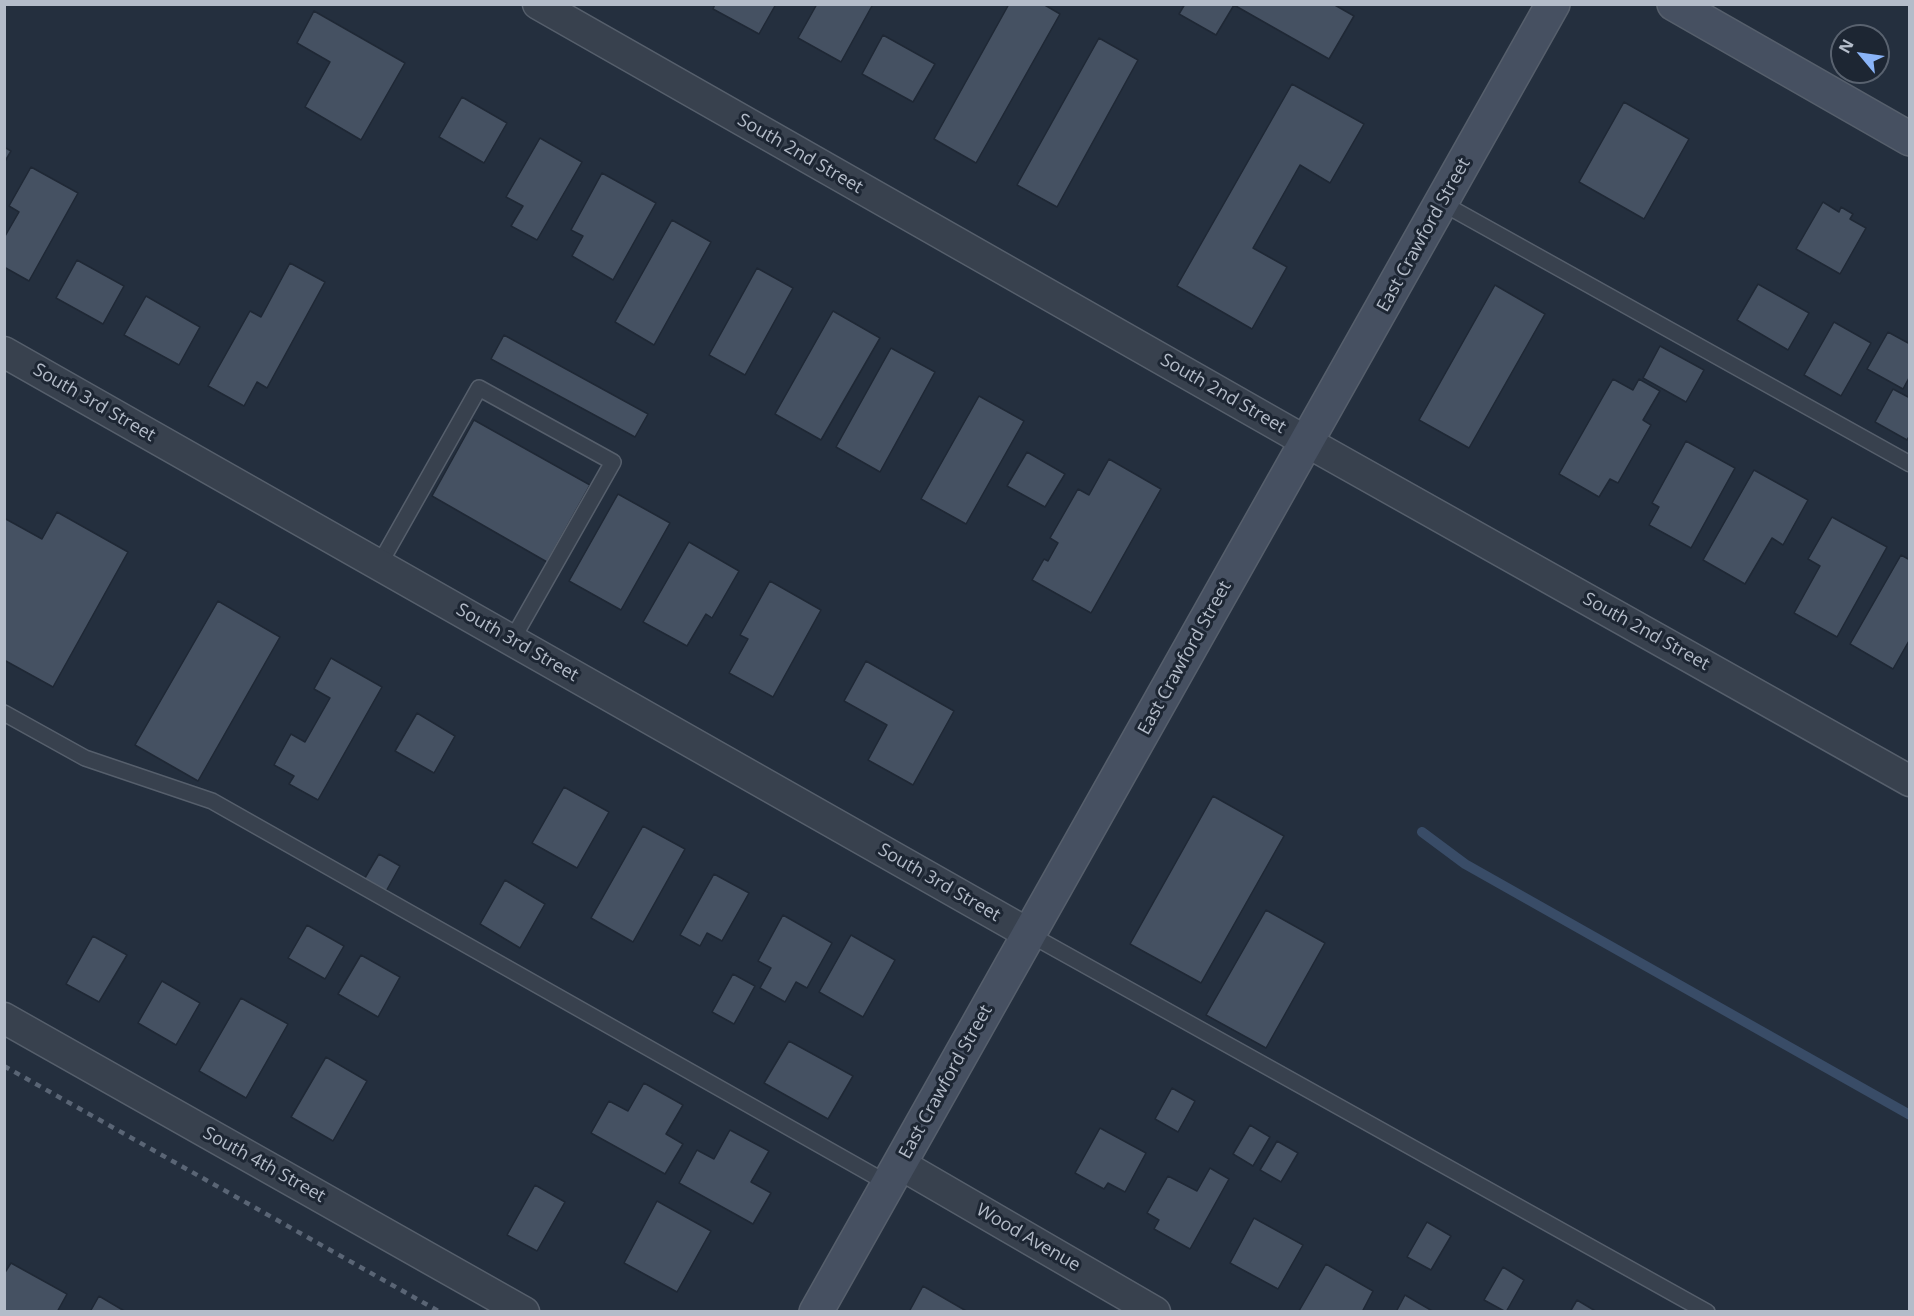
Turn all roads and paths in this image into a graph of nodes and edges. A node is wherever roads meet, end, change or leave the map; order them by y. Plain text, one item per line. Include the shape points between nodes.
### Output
1 (538, 4) edge
2 (1553, 4) edge
3 (1674, 4) edge
4 (1910, 139) edge
5 (1442, 203) junction
6 (4, 352) edge
7 (1307, 442) junction
8 (1910, 464) edge
9 (380, 565) junction
10 (512, 640) junction
11 (4, 713) edge
12 (1910, 781) edge
13 (1029, 934) junction
14 (4, 1018) edge
15 (894, 1173) junction
16 (524, 1311) edge
17 (816, 1311) edge
18 (1155, 1311) edge
19 (1707, 1311) edge

1 - 7 street, South 2nd Street
2 - 5 main road, East Crawford Street
3 - 4 main road
5 - 7 main road, East Crawford Street
5 - 8 lane
6 - 9 street, South 3rd Street
7 - 12 street, South 2nd Street
7 - 13 main road, East Crawford Street
9 - 10 street, South 3rd Street
9 - 10 lane via 479,388 613,462
10 - 13 street, South 3rd Street
11 - 15 lane via 85,758 212,801
13 - 15 main road, East Crawford Street
13 - 19 lane
14 - 16 street, South 4th Street
15 - 17 main road, East Crawford Street
15 - 18 street, Wood Avenue

